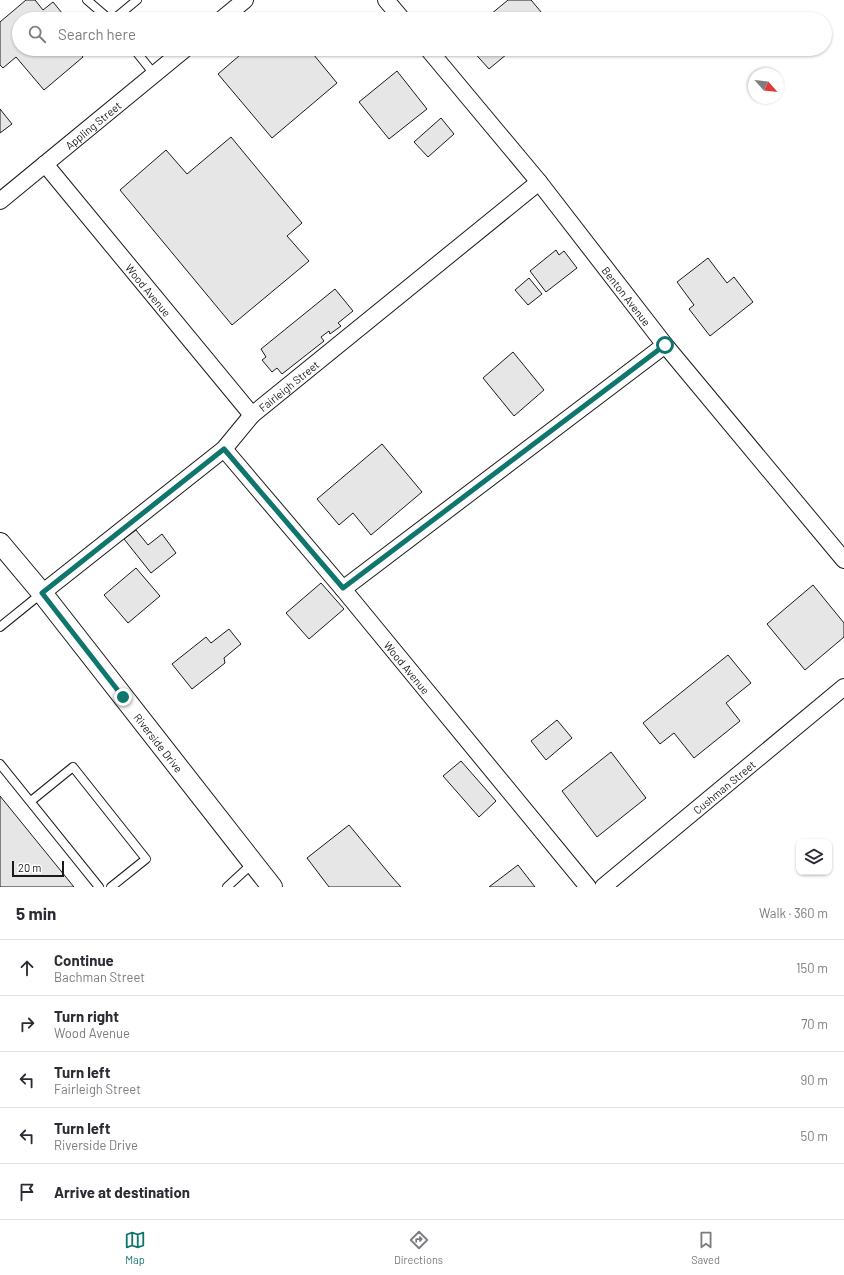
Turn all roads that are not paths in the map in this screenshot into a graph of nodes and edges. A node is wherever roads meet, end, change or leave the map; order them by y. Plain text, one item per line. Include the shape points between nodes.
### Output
1 (87, 0) edge
2 (138, 0) edge
3 (245, 0) edge
4 (386, 0) edge
5 (101, 12) edge
6 (123, 12) edge
7 (230, 12) edge
8 (396, 12) edge
9 (140, 56) edge
10 (176, 56) edge
11 (434, 56) edge
12 (154, 74) junction
13 (45, 164) junction
14 (539, 182) junction
15 (0, 201) edge
16 (665, 345) junction
17 (252, 415) junction
18 (224, 449) junction
19 (0, 543) edge
20 (844, 560) edge
21 (343, 588) junction
22 (42, 593) junction
23 (0, 627) edge
24 (844, 687) edge
25 (0, 764) edge
26 (31, 801) junction
27 (253, 863) junction
28 (100, 887) edge
29 (111, 887) edge
30 (227, 887) edge
31 (272, 887) edge
32 (588, 887) edge
33 (603, 887) edge

1 - 5 lane
2 - 6 lane
3 - 7 street
4 - 8 street
9 - 12 lane
10 - 12 street, Appling Street
11 - 14 street, Benton Avenue
12 - 13 street, Appling Street
13 - 15 street, Appling Street
13 - 17 street, Wood Avenue
14 - 16 street, Benton Avenue
14 - 17 street, Fairleigh Street
16 - 20 street, Benton Avenue
16 - 21 street
17 - 18 street, Fairleigh Street
18 - 21 street, Wood Avenue
18 - 22 street, Fairleigh Street
19 - 22 street, Riverside Drive
21 - 32 street, Wood Avenue
22 - 23 lane
22 - 27 street, Riverside Drive
24 - 33 street, Cushman Street
25 - 26 lane
26 - 28 lane
26 - 29 lane via 73,767 146,859
27 - 30 lane
27 - 31 street, Riverside Drive

